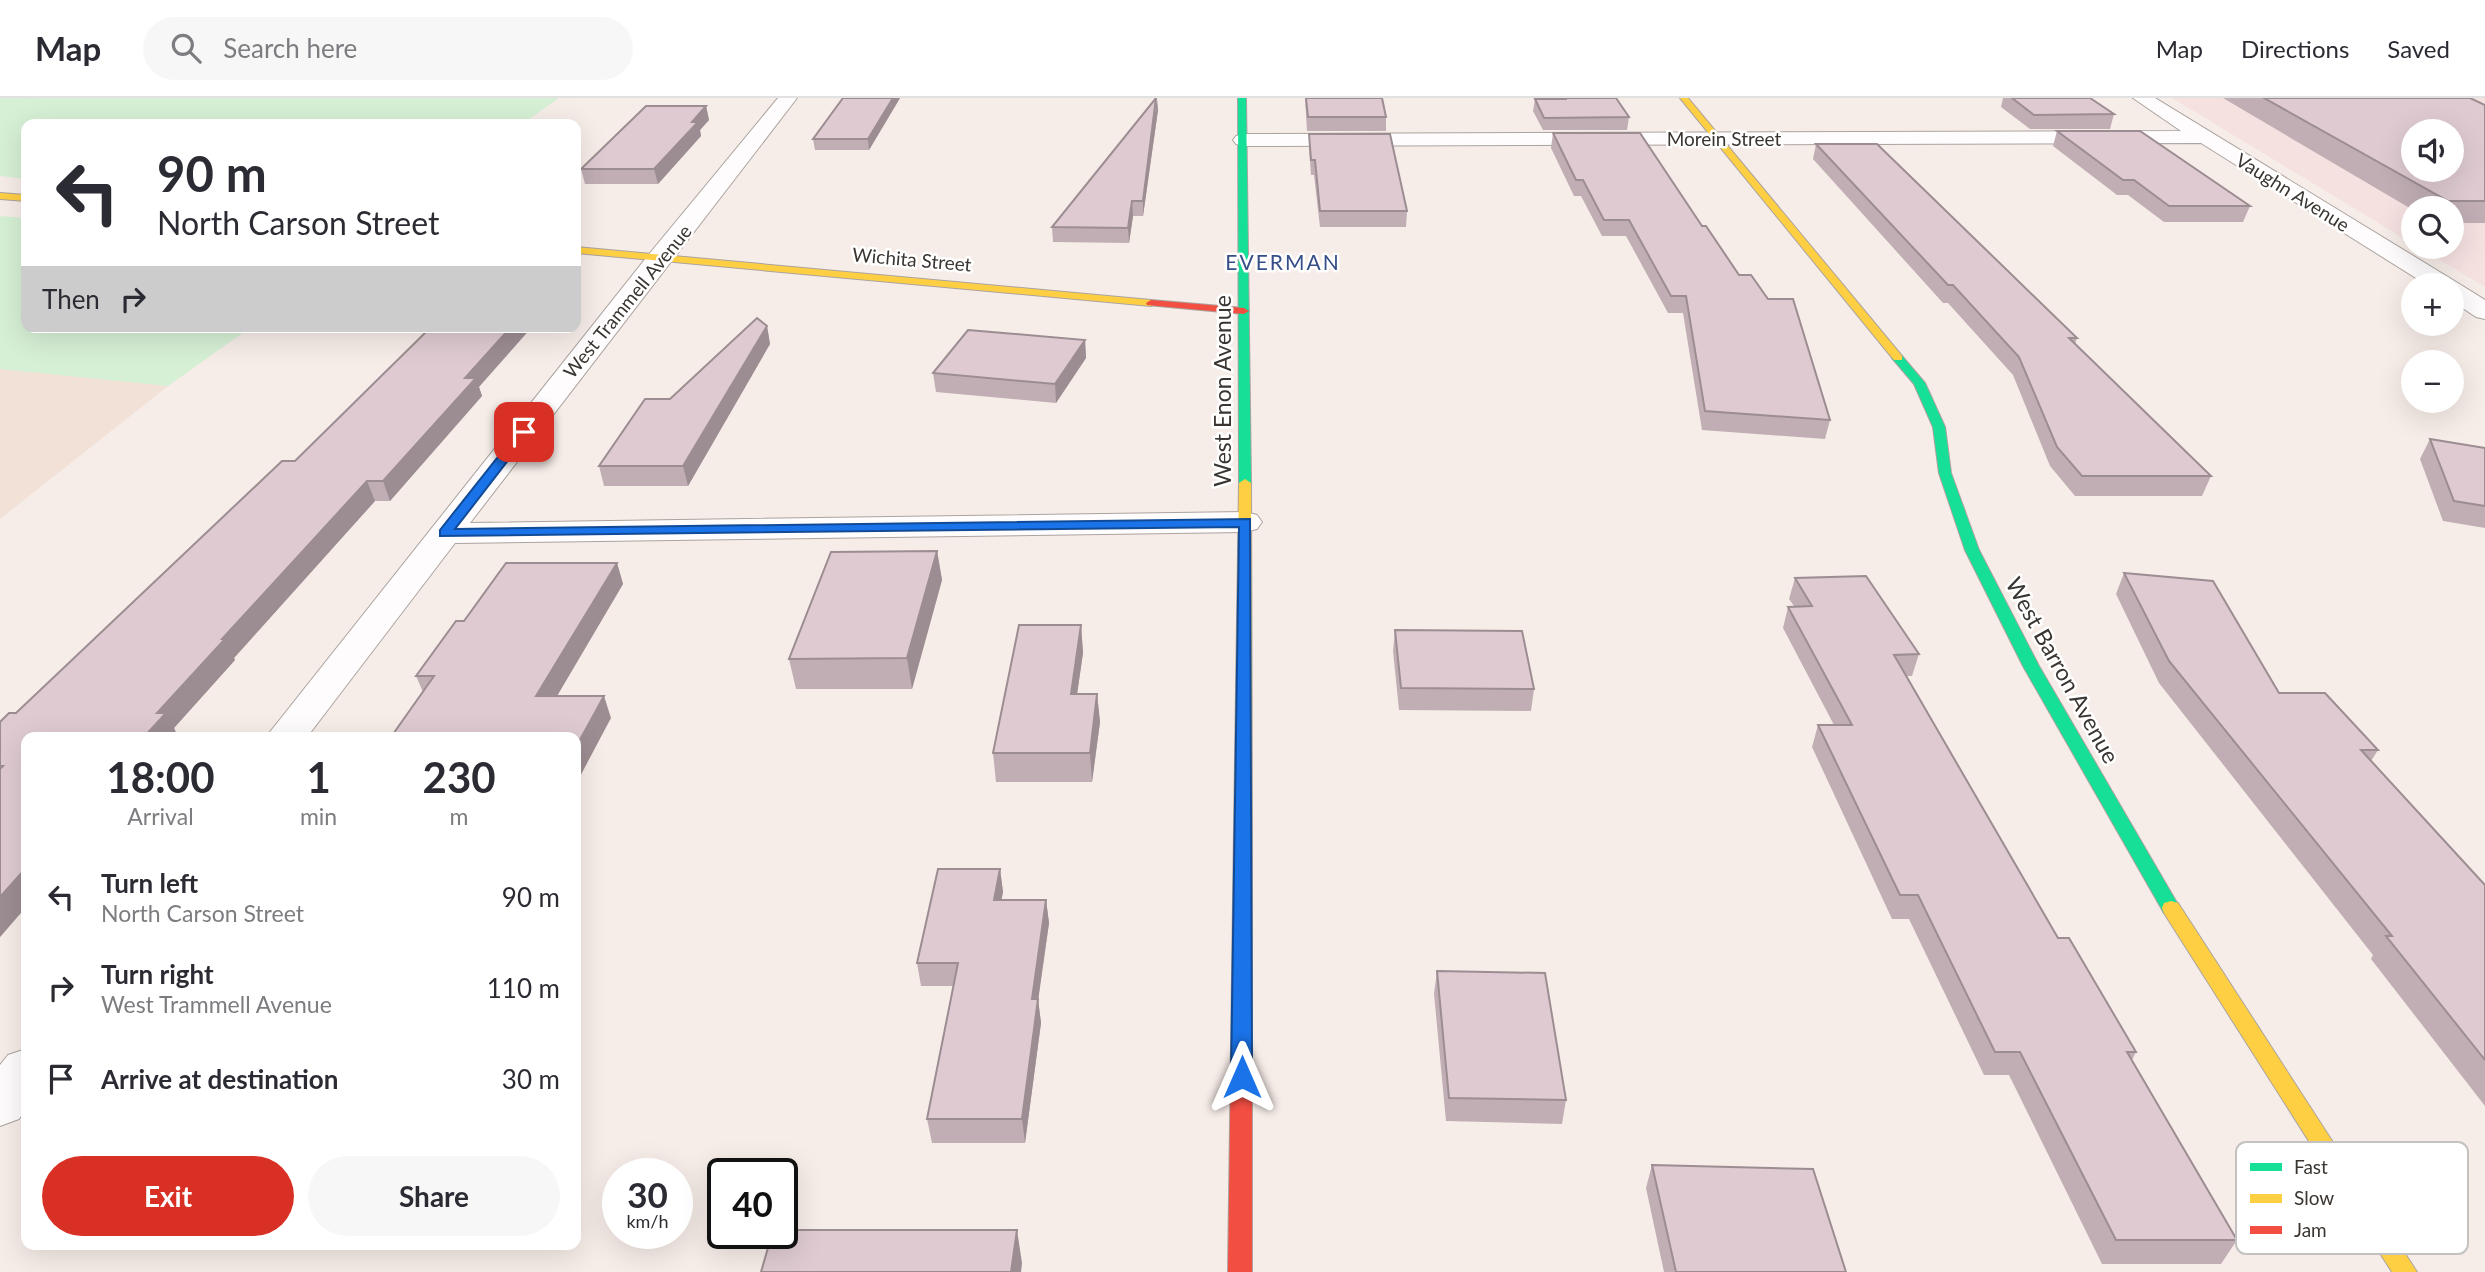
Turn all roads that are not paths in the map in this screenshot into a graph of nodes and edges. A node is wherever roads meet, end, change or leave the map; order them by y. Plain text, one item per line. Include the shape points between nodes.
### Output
1 (788, 98) edge
2 (1242, 98) edge
3 (1684, 98) edge
4 (2142, 98) edge
5 (2206, 137) junction
6 (1714, 138) junction
7 (1243, 140) junction
8 (0, 196) edge
9 (21, 198) edge
10 (581, 250) edge
11 (659, 258) junction
12 (2425, 273) edge
13 (2464, 298) edge
14 (1244, 311) junction
15 (2485, 311) edge
16 (1245, 522) junction
17 (445, 533) junction
18 (290, 732) edge
19 (21, 1077) edge
20 (0, 1104) edge
21 (2321, 1142) edge
22 (2393, 1254) edge
23 (1240, 1272) edge
24 (2405, 1272) edge

1 - 11 street, West Trammell Avenue
2 - 7 street, West Enon Avenue
3 - 6 street, West Barron Avenue
4 - 5 street, Vaughn Avenue
5 - 6 street, Morein Street
5 - 12 street, Vaughn Avenue
6 - 7 street, Morein Street
6 - 21 street, West Barron Avenue via 1919,383 1939,427 1945,473 1972,550 2031,666 2171,908
7 - 14 street, West Enon Avenue
8 - 9 street
10 - 11 street, Wichita Street
11 - 14 street, Wichita Street
11 - 17 street, West Trammell Avenue
13 - 15 street
14 - 16 street, West Enon Avenue
16 - 17 street
16 - 23 street, West Enon Avenue
17 - 18 street, West Trammell Avenue
19 - 20 street
22 - 24 street, West Barron Avenue

